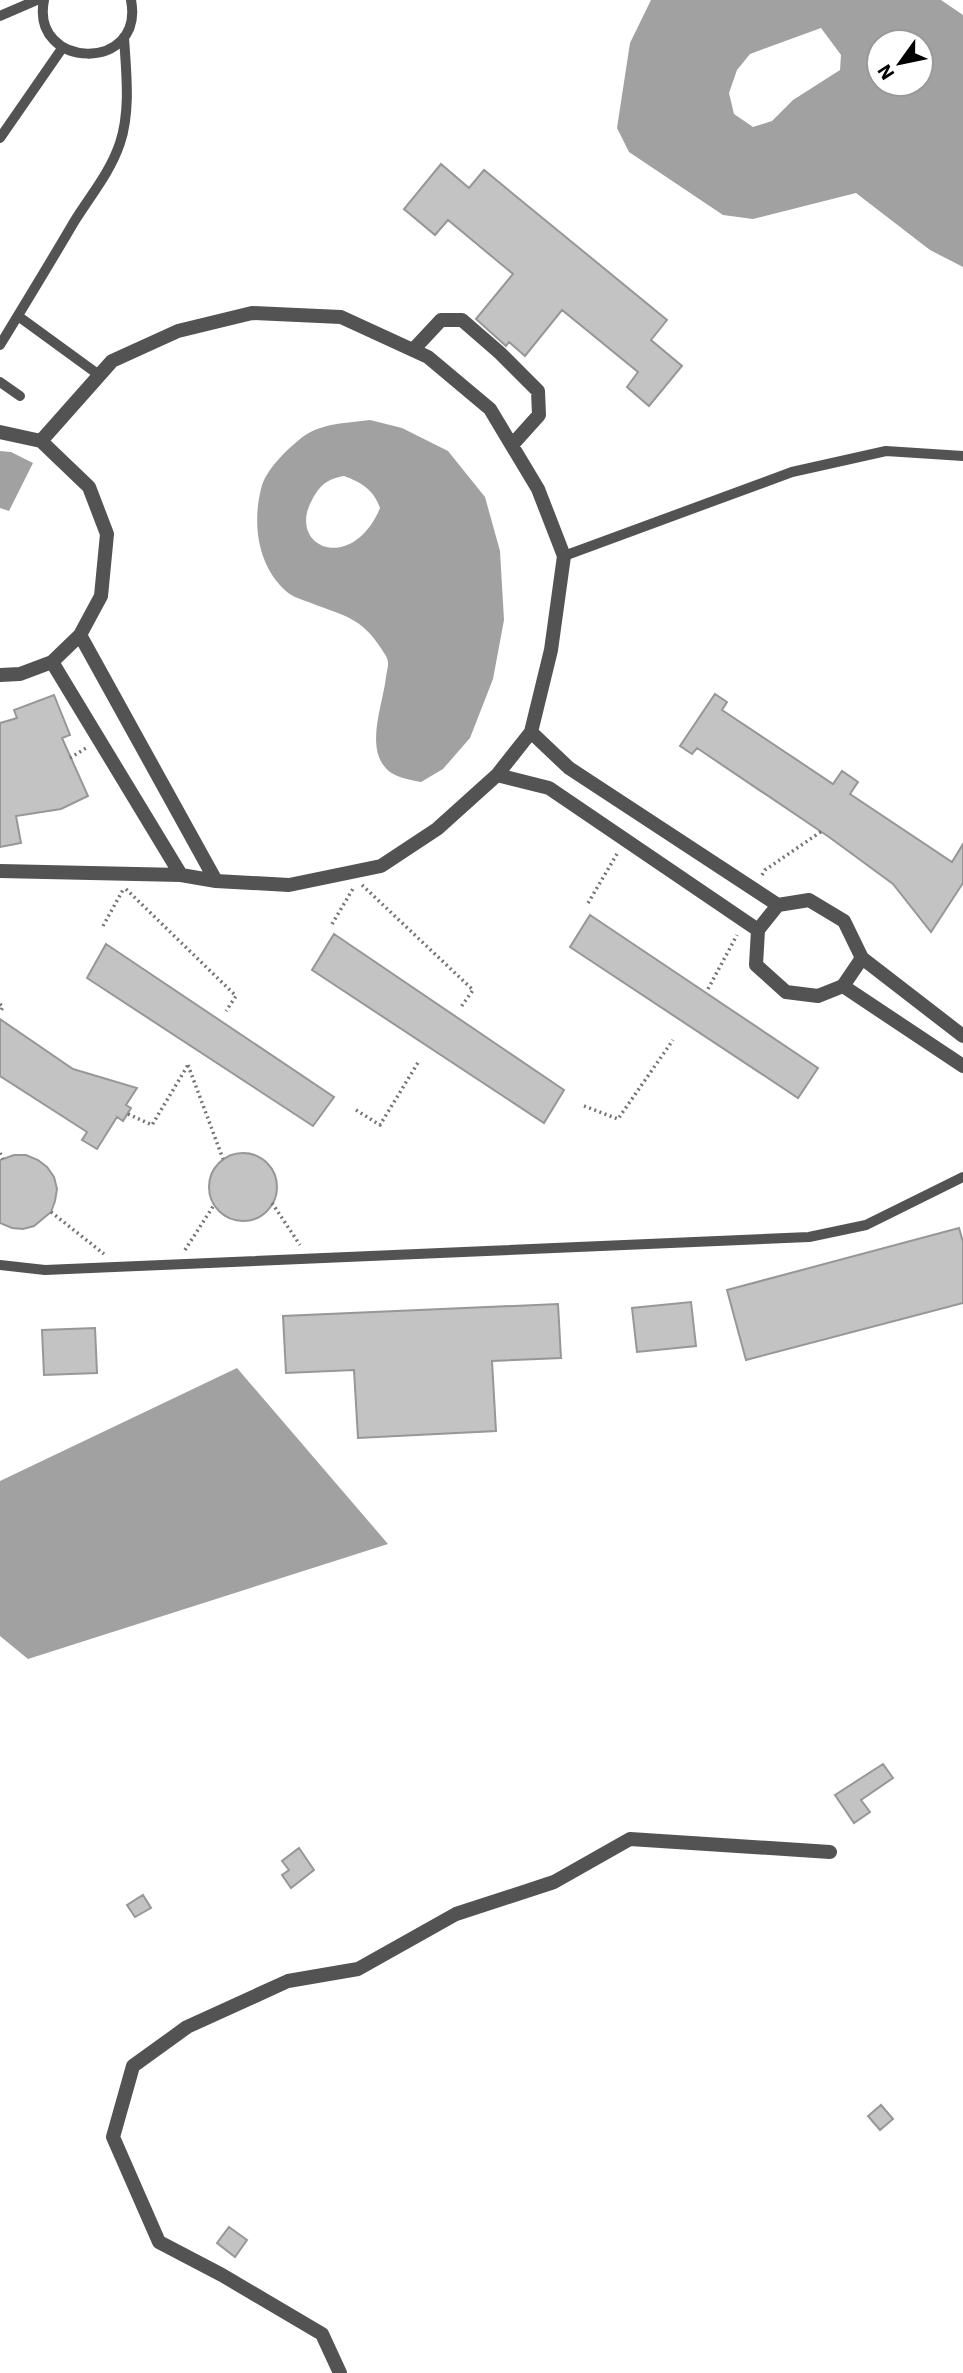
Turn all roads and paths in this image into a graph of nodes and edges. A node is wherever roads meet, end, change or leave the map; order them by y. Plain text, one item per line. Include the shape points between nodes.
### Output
1 (37, 0) edge
2 (44, 0) edge
3 (131, 0) edge
4 (0, 16) edge
5 (124, 37) junction
6 (63, 47) junction
7 (0, 138) edge
8 (18, 316) junction
9 (0, 345) edge
10 (413, 350) junction
11 (99, 376) junction
12 (0, 382) edge
13 (20, 396) dead end
14 (0, 432) edge
15 (41, 441) junction
16 (512, 445) junction
17 (963, 456) edge
18 (564, 556) junction
19 (80, 635) junction
20 (52, 662) junction
21 (0, 675) edge
22 (530, 732) junction
23 (497, 775) junction
24 (822, 831) dead end
25 (626, 841) junction
26 (0, 871) edge
27 (132, 874) junction
28 (181, 875) junction
29 (216, 881) junction
30 (124, 888) junction
31 (754, 889) junction
32 (588, 904) dead end
33 (778, 905) junction
34 (745, 922) junction
35 (332, 924) dead end
36 (103, 926) dead end
37 (758, 930) junction
38 (862, 958) junction
39 (843, 986) junction
40 (708, 989) dead end
41 (0, 1004) edge
42 (461, 1007) dead end
43 (0, 1012) edge
44 (226, 1012) dead end
45 (963, 1036) edge
46 (673, 1040) dead end
47 (419, 1061) dead end
48 (963, 1066) edge
49 (584, 1106) dead end
50 (356, 1110) dead end
51 (128, 1114) dead end
52 (0, 1153) edge
53 (3, 1159) dead end
54 (223, 1159) dead end
55 (963, 1177) edge
56 (272, 1203) dead end
57 (214, 1205) dead end
58 (51, 1212) dead end
59 (309, 1258) junction
60 (177, 1264) junction
61 (0, 1265) edge
62 (120, 1267) junction
63 (831, 1852) dead end
64 (340, 2373) edge

1 - 4 lane
2 - 6 lane via 49,32
3 - 5 lane via 131,24
5 - 6 lane via 100,54 85,55
5 - 8 lane via 127,93 121,143
6 - 7 lane
8 - 9 lane
8 - 11 lane
10 - 11 street via 341,317 252,313 178,331 111,361
10 - 16 street via 428,356 490,409
10 - 16 street via 441,320 461,320 500,353 538,391 539,415
11 - 15 street
12 - 13 lane
14 - 15 street
15 - 19 street via 89,487 107,534 102,596
16 - 18 street via 538,489
17 - 18 lane via 886,452 792,472
18 - 22 street via 551,650
19 - 20 street
19 - 29 street
20 - 21 street via 20,674
20 - 28 street
22 - 23 street
22 - 31 street via 569,768
23 - 25 street via 549,788
23 - 29 street via 437,830 381,866 289,885
24 - 31 path via 765,870
25 - 32 path
25 - 34 street
26 - 27 street
27 - 28 street
27 - 30 path
28 - 29 street
30 - 36 path
30 - 44 path via 236,996
31 - 33 street
33 - 37 street
33 - 38 street via 808,900 844,921
34 - 37 street
34 - 40 path
35 - 42 path via 358,881 473,990
37 - 39 street via 756,965 786,992 818,996
38 - 39 street
38 - 45 street
39 - 48 street
41 - 43 path
46 - 49 path via 618,1119
47 - 50 path via 380,1125
51 - 54 path via 152,1125 188,1065
52 - 53 path
55 - 59 lane via 866,1225 809,1237
56 - 59 path
57 - 60 path
58 - 62 path
59 - 60 lane
60 - 62 lane
61 - 62 lane via 45,1270
63 - 64 street via 630,1839 554,1882 456,1914 358,1969 288,1981 263,1992 187,2027 133,2066 113,2137 159,2242 322,2334

